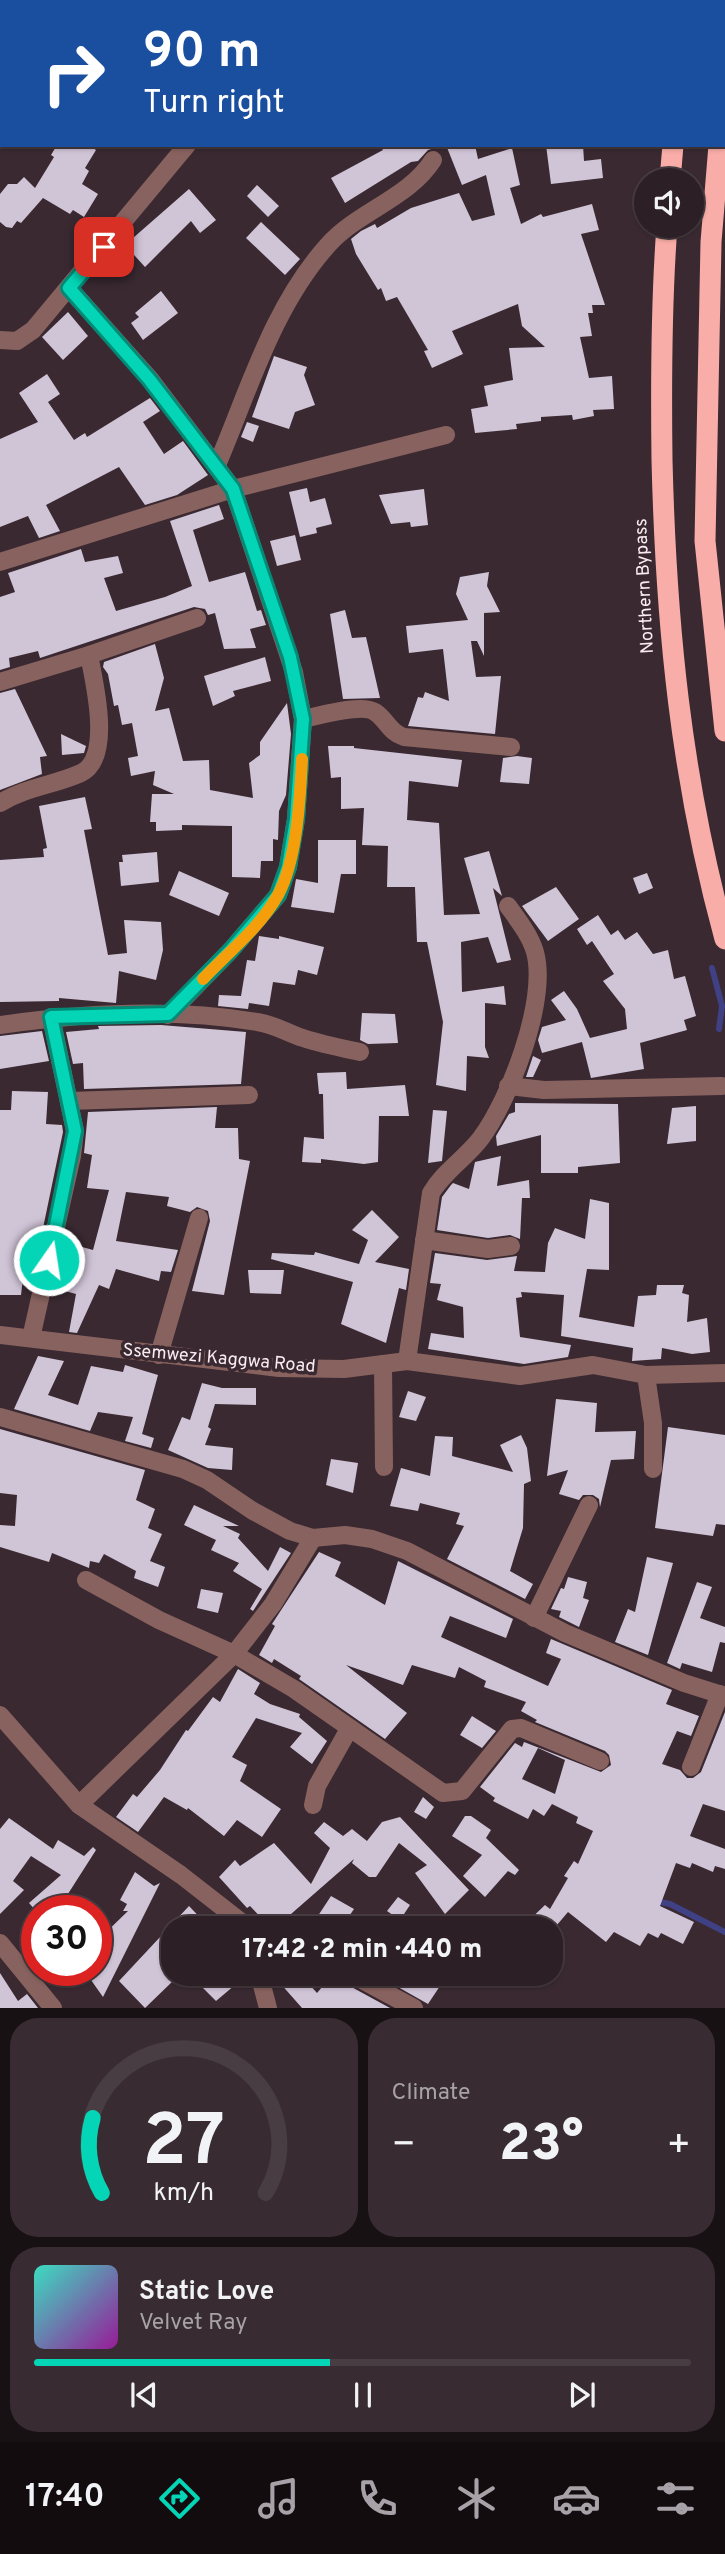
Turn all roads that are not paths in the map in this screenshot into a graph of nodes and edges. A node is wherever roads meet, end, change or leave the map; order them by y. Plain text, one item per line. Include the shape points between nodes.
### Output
1 (185, 147) edge
2 (673, 147) edge
3 (719, 147) edge
4 (433, 160) dead end
5 (671, 168) edge
6 (666, 238) edge
7 (69, 288) junction
8 (0, 340) edge
9 (446, 435) dead end
10 (217, 465) junction
11 (233, 489) junction
12 (0, 562) edge
13 (197, 618) dead end
14 (89, 655) junction
15 (0, 682) edge
16 (303, 719) junction
17 (725, 731) edge
18 (511, 747) dead end
19 (0, 803) edge
20 (508, 906) dead end
21 (725, 939) edge
22 (168, 1014) junction
23 (51, 1017) junction
24 (0, 1025) edge
25 (360, 1052) dead end
26 (508, 1086) junction
27 (722, 1086) dead end
28 (249, 1095) dead end
29 (69, 1101) junction
30 (200, 1218) dead end
31 (424, 1241) junction
32 (511, 1246) dead end
33 (0, 1335) edge
34 (32, 1338) junction
35 (159, 1355) junction
36 (407, 1361) junction
37 (383, 1364) junction
38 (725, 1373) edge
39 (646, 1375) junction
40 (0, 1417) edge
41 (384, 1467) dead end
42 (653, 1469) dead end
43 (589, 1505) dead end
44 (313, 1538) junction
45 (86, 1580) dead end
46 (534, 1618) junction
47 (234, 1654) junction
48 (722, 1695) edge
49 (0, 1715) edge
50 (349, 1729) junction
51 (600, 1761) dead end
52 (691, 1767) dead end
53 (79, 1805) junction
54 (313, 1805) dead end
55 (233, 1916) edge
56 (0, 1943) edge
57 (262, 1986) edge
58 (373, 1986) edge
59 (53, 2008) edge
60 (268, 2008) edge
61 (414, 2008) edge

1 - 7 street
2 - 5 highway
3 - 17 highway via 711,242 705,541
4 - 10 street via 405,187 329,243 284,305
6 - 21 highway, Northern Bypass via 662,287 664,567 673,676 695,810
7 - 8 street via 27,336
7 - 10 street
9 - 11 street
10 - 11 street
11 - 12 street
11 - 16 street via 294,672
13 - 14 street
14 - 15 street
14 - 19 street via 99,719 92,763 81,773
16 - 18 street via 367,709 404,737
16 - 22 street via 296,819 278,895
20 - 26 street via 534,950 538,980 531,1026
22 - 23 street
22 - 25 street via 258,1022
23 - 24 street
23 - 29 street
26 - 27 street via 544,1090
26 - 31 street via 484,1135 431,1193
28 - 29 street
29 - 34 street via 75,1131 72,1156
30 - 35 street
31 - 32 street via 488,1249
31 - 36 street
33 - 34 street, Ssemwezi Kaggwa Road
34 - 35 street, Ssemwezi Kaggwa Road
35 - 37 street, Ssemwezi Kaggwa Road via 279,1368
36 - 37 street, Ssemwezi Kaggwa Road
36 - 39 street, Ssemwezi Kaggwa Road via 520,1376 593,1365
37 - 41 street
38 - 39 street, Ssemwezi Kaggwa Road
39 - 42 street
40 - 44 street via 183,1469 271,1522
43 - 46 street
44 - 46 street via 359,1537 407,1551
44 - 47 street via 273,1604
45 - 47 street
46 - 48 street
47 - 50 street
47 - 53 street
48 - 52 street
49 - 53 street
50 - 51 street via 443,1793 462,1791 512,1729 521,1728
50 - 54 street via 317,1786
53 - 55 street
56 - 59 street
57 - 60 street
58 - 61 street

